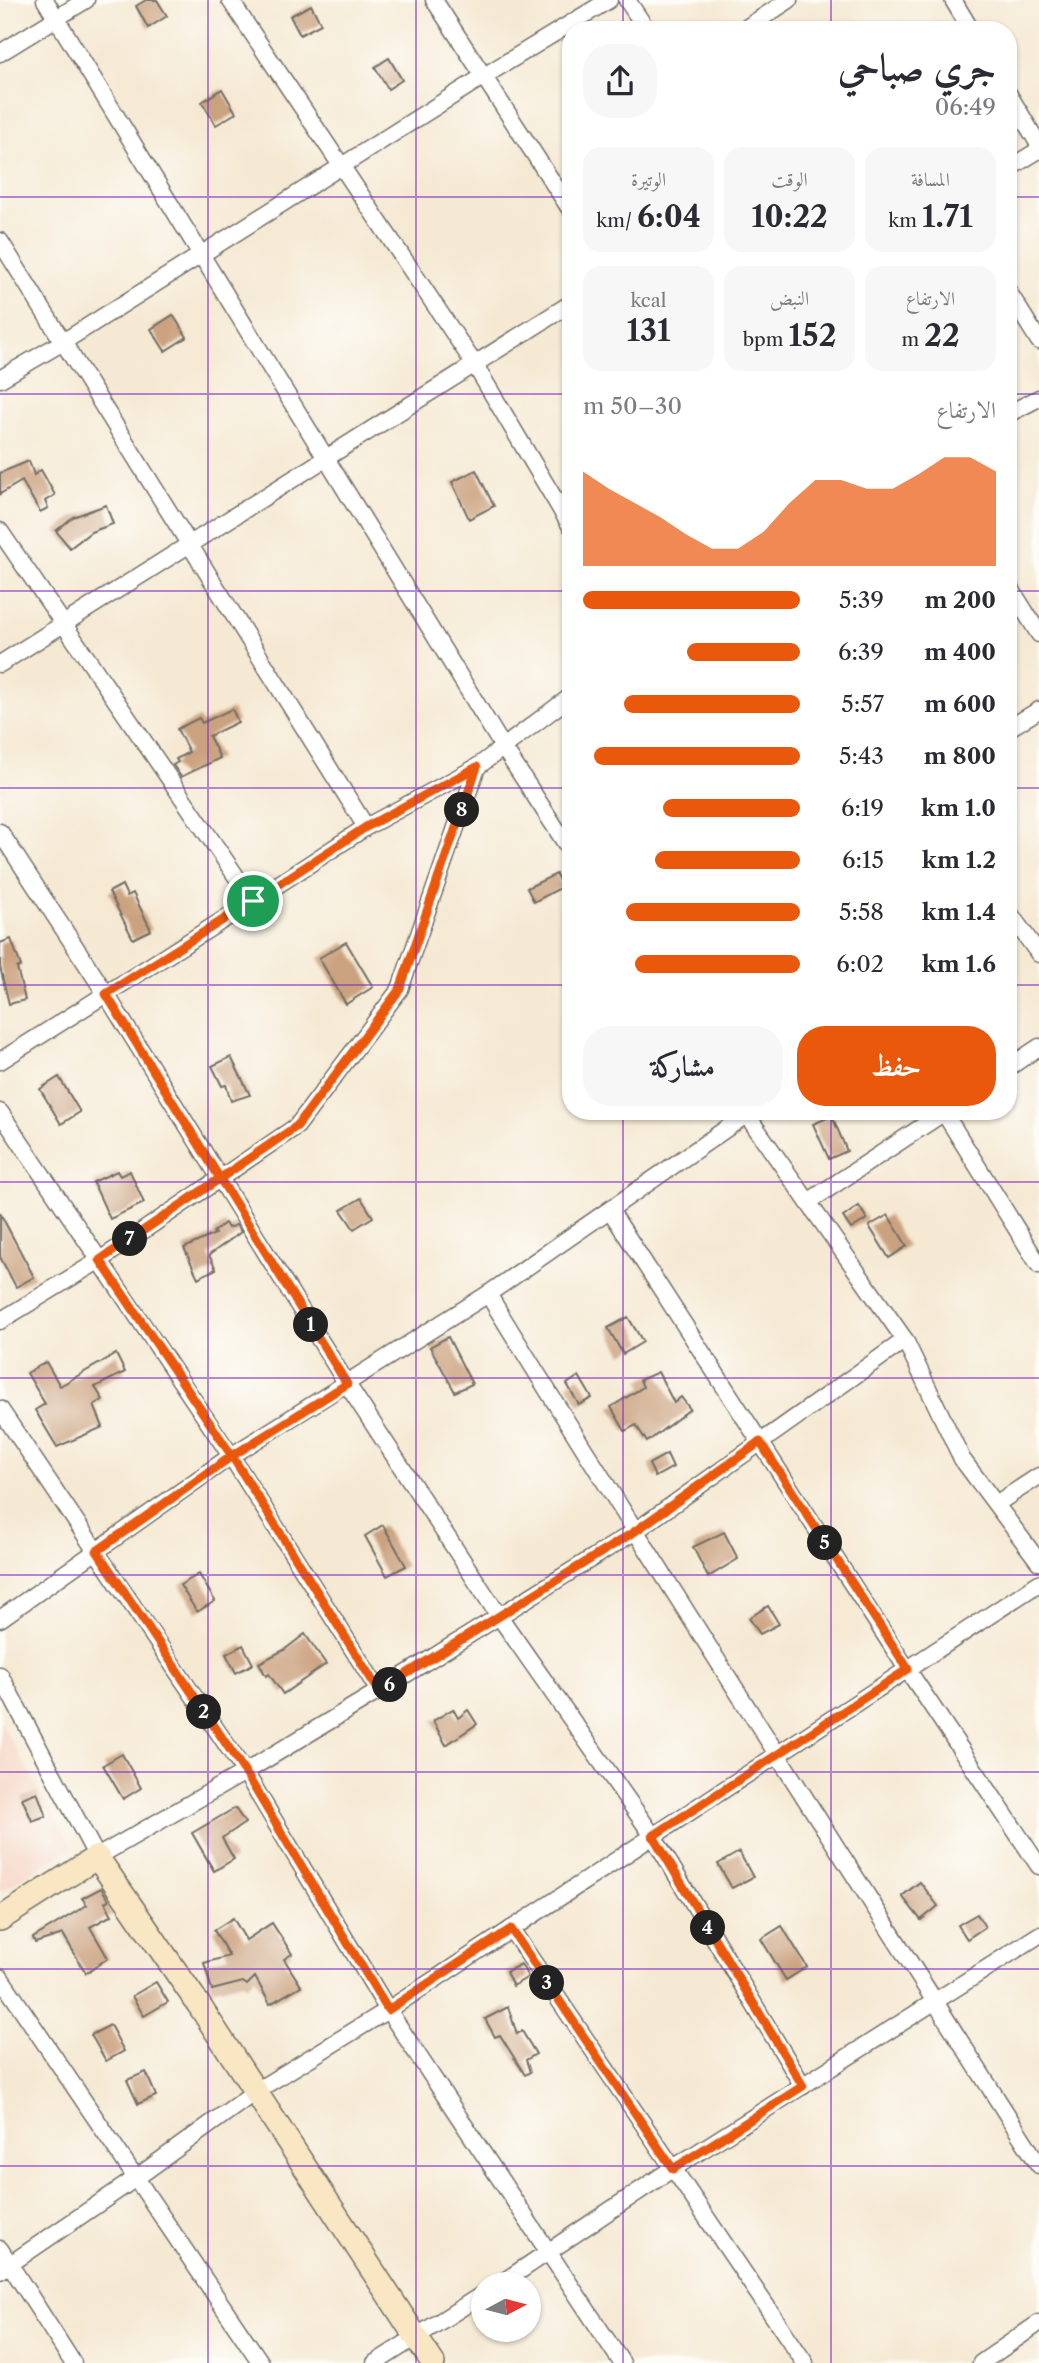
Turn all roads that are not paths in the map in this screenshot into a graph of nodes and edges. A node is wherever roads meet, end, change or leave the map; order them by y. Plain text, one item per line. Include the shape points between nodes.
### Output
1 (45, 0) edge
2 (86, 0) edge
3 (230, 0) edge
4 (434, 0) edge
5 (609, 0) edge
6 (627, 0) edge
7 (789, 0) edge
8 (953, 0) edge
9 (57, 20) junction
10 (574, 21) edge
11 (641, 21) edge
12 (757, 21) edge
13 (966, 21) edge
14 (562, 29) edge
15 (0, 53) edge
16 (484, 76) junction
17 (1017, 109) edge
18 (1039, 147) edge
19 (1017, 163) edge
20 (341, 166) junction
21 (562, 197) edge
22 (0, 241) edge
23 (202, 254) junction
24 (1017, 306) edge
25 (562, 309) edge
26 (1039, 341) edge
27 (63, 342) junction
28 (475, 365) junction
29 (0, 379) edge
30 (1039, 398) edge
31 (1017, 409) edge
32 (327, 458) junction
33 (562, 512) edge
34 (0, 531) edge
35 (190, 544) junction
36 (1017, 599) edge
37 (63, 624) junction
38 (1039, 634) edge
39 (0, 664) edge
40 (562, 703) edge
41 (1039, 710) edge
42 (1017, 723) edge
43 (503, 747) junction
44 (477, 767) junction
45 (366, 827) junction
46 (0, 832) edge
47 (562, 838) edge
48 (253, 901) junction
49 (1017, 923) edge
50 (1039, 954) edge
51 (106, 994) junction
52 (1039, 1047) edge
53 (0, 1061) edge
54 (1017, 1062) edge
55 (0, 1112) edge
56 (735, 1120) edge
57 (750, 1120) edge
58 (932, 1120) edge
59 (949, 1120) edge
60 (220, 1178) junction
61 (808, 1202) junction
62 (610, 1210) junction
63 (100, 1260) junction
64 (1039, 1265) edge
65 (488, 1294) junction
66 (0, 1321) edge
67 (905, 1340) junction
68 (347, 1384) junction
69 (0, 1409) edge
70 (760, 1442) junction
71 (232, 1456) junction
72 (1039, 1476) edge
73 (996, 1504) junction
74 (634, 1532) junction
75 (97, 1551) junction
76 (1039, 1562) edge
77 (1039, 1583) edge
78 (499, 1616) junction
79 (0, 1619) edge
80 (908, 1669) junction
81 (0, 1675) edge
82 (379, 1691) junction
83 (778, 1753) junction
84 (245, 1772) junction
85 (653, 1836) junction
86 (96, 1857) junction
87 (1039, 1866) edge
88 (0, 1919) edge
89 (511, 1929) junction
90 (1039, 1935) edge
91 (0, 1977) edge
92 (936, 2002) junction
93 (388, 2010) junction
94 (803, 2086) junction
95 (256, 2091) junction
96 (1039, 2165) edge
97 (673, 2169) junction
98 (136, 2178) junction
99 (0, 2249) edge
100 (548, 2253) junction
101 (5, 2267) edge
102 (519, 2272) edge
103 (471, 2302) edge
104 (1039, 2323) edge
105 (416, 2337) junction
106 (73, 2363) edge
107 (261, 2363) edge
108 (375, 2363) edge
109 (433, 2363) edge
110 (622, 2363) edge
111 (805, 2363) edge
112 (981, 2363) edge

1 - 9 street
2 - 9 street
3 - 20 street
4 - 16 street
5 - 10 street
6 - 11 street
7 - 12 street
8 - 13 street
9 - 15 street
9 - 23 street
14 - 16 street
16 - 20 street
16 - 21 street
17 - 18 street
18 - 19 street
20 - 23 street
20 - 28 street
22 - 27 street
23 - 27 street
23 - 32 street
24 - 26 street
25 - 28 street
27 - 29 street
27 - 35 street
28 - 32 street
28 - 33 street
30 - 31 street
32 - 35 street
32 - 43 street
34 - 37 street
35 - 37 street
35 - 45 street
36 - 38 street
37 - 39 street
37 - 48 street
40 - 43 street
41 - 42 street
43 - 44 street
43 - 47 street
44 - 45 street
44 - 60 street via 400,989 297,1126
45 - 48 street
46 - 51 street
48 - 51 street
49 - 50 street
51 - 53 street
51 - 60 street
52 - 54 street
55 - 63 street
56 - 62 street
57 - 61 street
58 - 61 street
59 - 64 street
60 - 63 street
60 - 68 street
61 - 67 street
62 - 65 street
62 - 70 street
63 - 66 street
63 - 71 street
65 - 68 street
65 - 74 street
67 - 70 street
67 - 73 street via 962,1459
68 - 71 street
68 - 78 street
69 - 75 street
70 - 74 street
70 - 80 street
71 - 75 street
71 - 82 street
72 - 73 street
73 - 76 street
74 - 78 street
74 - 83 street
75 - 79 street
75 - 84 street
77 - 80 street
78 - 82 street
78 - 85 street
80 - 83 street
80 - 87 street
81 - 86 street
82 - 84 street
83 - 85 street
83 - 92 street
84 - 86 street
84 - 93 street
85 - 89 street
85 - 94 street
86 - 88 street
86 - 95 street
89 - 93 street
89 - 97 street
90 - 92 street
91 - 98 street
92 - 94 street
92 - 96 street
93 - 95 street
93 - 100 street
94 - 97 street
95 - 98 street
95 - 105 street
97 - 100 street
97 - 111 street
98 - 101 street
98 - 107 street
99 - 101 street
100 - 102 street
100 - 110 street
101 - 106 street
103 - 105 street
104 - 112 street
105 - 108 street
105 - 109 street

